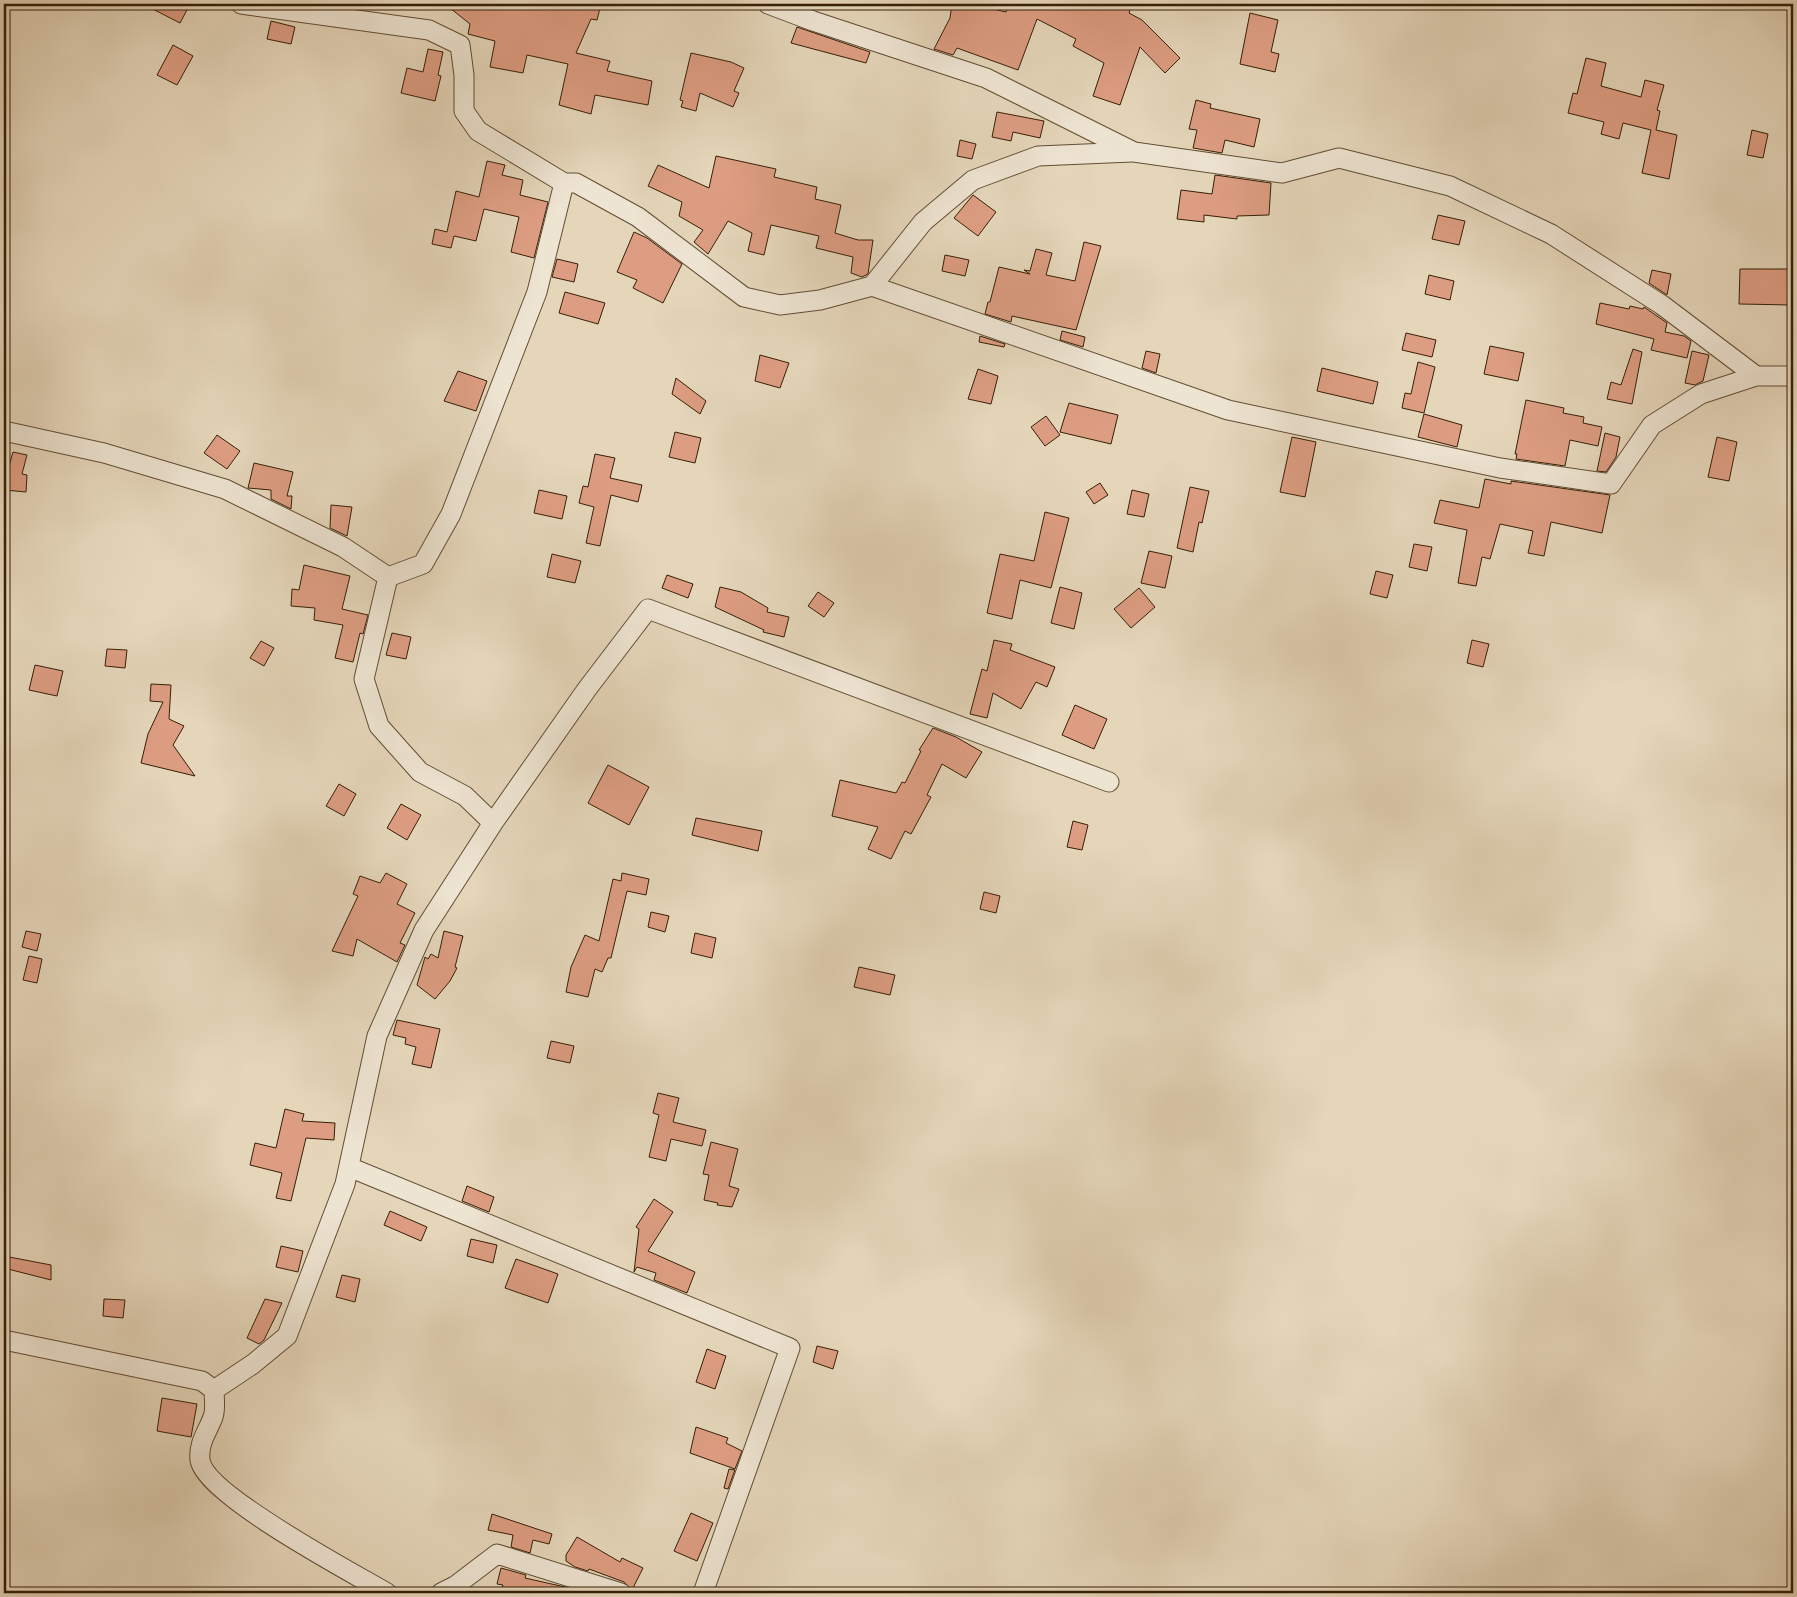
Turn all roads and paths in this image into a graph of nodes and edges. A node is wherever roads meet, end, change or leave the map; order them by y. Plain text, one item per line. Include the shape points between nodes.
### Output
1 (241, 4) edge
2 (768, 4) edge
3 (1134, 152) junction
4 (564, 184) junction
5 (872, 286) junction
6 (1756, 376) junction
7 (1793, 376) edge
8 (4, 431) edge
9 (388, 577) junction
10 (1109, 782) dead end
11 (493, 823) junction
12 (349, 1166) junction
13 (4, 1340) edge
14 (214, 1390) junction
15 (387, 1593) edge
16 (441, 1593) edge
17 (621, 1593) edge
18 (703, 1593) edge

1 - 4 street via 430,30 460,45 464,111 478,131
2 - 3 street via 986,78
3 - 5 street via 1038,156 973,180 923,222
3 - 6 street via 1282,173 1339,158 1450,186 1551,234 1662,305
4 - 5 street via 576,183 638,217 744,297 780,305 820,300
4 - 9 street via 537,292 451,514 422,564
5 - 6 street via 1228,410 1500,468 1611,484 1652,425 1701,394
6 - 7 street
8 - 9 street via 104,453 224,489 343,548
9 - 11 street via 364,679 379,726 420,772 465,796
10 - 11 street via 648,609
11 - 12 street via 424,930 377,1036
12 - 14 street via 287,1336
12 - 18 street via 790,1348
13 - 14 street via 202,1381
14 - 15 street via 214,1415 202,1440 200,1461 211,1480 250,1511
16 - 17 street via 497,1554

